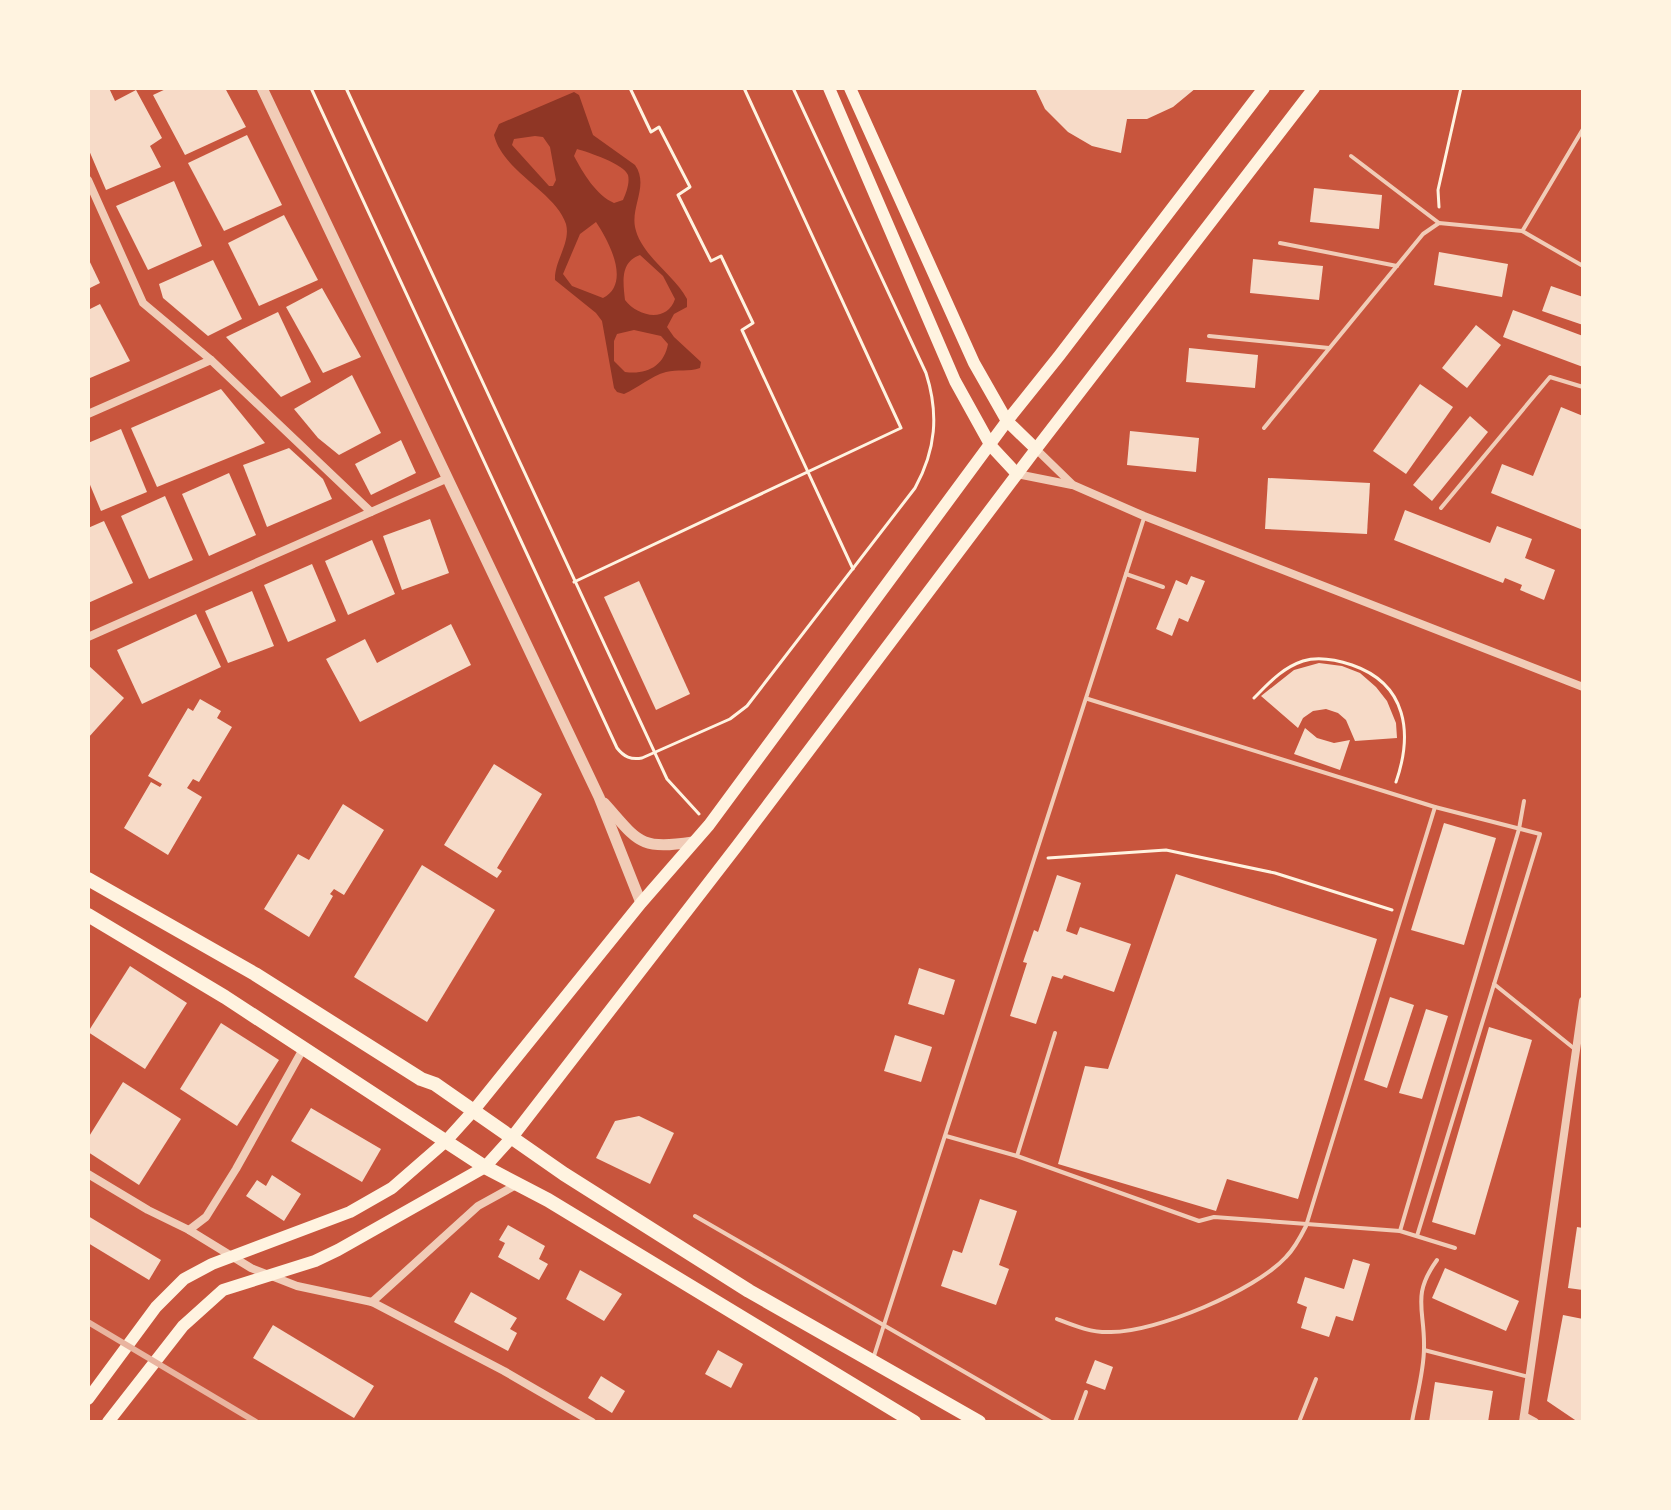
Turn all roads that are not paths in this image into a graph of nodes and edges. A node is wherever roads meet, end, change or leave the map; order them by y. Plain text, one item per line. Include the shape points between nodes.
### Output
1 (262, 88) edge
2 (829, 88) edge
3 (850, 88) edge
4 (1264, 88) edge
5 (1314, 88) edge
6 (1583, 129) edge
7 (1351, 156) dead end
8 (88, 180) edge
9 (91, 192) edge
10 (1439, 223) junction
11 (1522, 231) junction
12 (1280, 243) dead end
13 (1397, 266) junction
14 (1583, 266) edge
15 (1209, 336) dead end
16 (1329, 348) junction
17 (211, 360) junction
18 (1583, 387) edge
19 (88, 414) edge
20 (1007, 421) junction
21 (1264, 428) dead end
22 (991, 446) junction
23 (1036, 449) junction
24 (1017, 474) junction
25 (448, 478) junction
26 (1073, 485) junction
27 (1441, 508) dead end
28 (371, 512) junction
29 (1144, 516) junction
30 (1126, 574) junction
31 (1163, 587) dead end
32 (88, 637) edge
33 (1583, 687) edge
34 (1088, 699) junction
35 (599, 797) junction
36 (1524, 801) dead end
37 (1435, 807) junction
38 (1519, 829) junction
39 (693, 842) junction
40 (88, 879) edge
41 (641, 903) junction
42 (88, 915) edge
43 (1494, 984) junction
44 (1583, 1001) edge
45 (1055, 1033) dead end
46 (303, 1049) junction
47 (1580, 1052) edge
48 (474, 1110) junction
49 (513, 1136) junction
50 (946, 1136) junction
51 (446, 1141) junction
52 (1017, 1156) junction
53 (485, 1167) junction
54 (88, 1174) edge
55 (519, 1184) junction
56 (695, 1216) dead end
57 (1306, 1226) junction
58 (189, 1230) junction
59 (1400, 1231) junction
60 (1417, 1236) junction
61 (1455, 1248) dead end
62 (1437, 1260) dead end
63 (372, 1302) junction
64 (1057, 1319) dead end
65 (884, 1325) junction
66 (1424, 1350) junction
67 (872, 1361) junction
68 (1529, 1377) junction
69 (1316, 1379) dead end
70 (1086, 1392) dead end
71 (88, 1399) edge
72 (1524, 1419) edge
73 (108, 1422) edge
74 (592, 1422) edge
75 (914, 1422) edge
76 (979, 1422) edge
77 (1051, 1422) edge
78 (1075, 1422) edge
79 (1299, 1422) edge
80 (1412, 1422) edge
81 (1535, 1422) edge

1 - 25 street
2 - 22 main road via 955,381
3 - 20 main road via 974,363
4 - 20 main road
5 - 23 main road
6 - 11 lane
7 - 10 lane
8 - 9 street
9 - 17 street via 143,303
10 - 11 lane
10 - 13 lane
11 - 14 lane
12 - 13 lane
13 - 16 lane
15 - 16 lane
16 - 21 lane
17 - 19 street
17 - 28 street
18 - 27 lane via 1550,377
20 - 22 main road
20 - 23 main road
22 - 24 main road
22 - 39 main road
23 - 24 main road
23 - 26 street
24 - 26 street
24 - 49 main road
25 - 28 street
25 - 35 street
26 - 29 street
28 - 32 street
29 - 30 lane
29 - 33 street
30 - 31 lane
30 - 34 lane
34 - 37 lane
34 - 50 lane
35 - 39 street via 638,840 662,847
35 - 41 street
36 - 38 lane
37 - 38 lane
37 - 57 lane
38 - 43 lane via 1540,834
38 - 59 lane
39 - 41 main road
40 - 48 main road via 255,974
41 - 48 main road
42 - 46 main road
43 - 47 lane
43 - 60 lane
44 - 47 street
45 - 52 lane
46 - 51 main road
46 - 58 street via 206,1217
47 - 68 street
48 - 49 main road
48 - 51 main road
49 - 53 main road
49 - 67 main road via 749,1291
50 - 52 lane
50 - 65 lane
51 - 53 main road
51 - 71 main road via 392,1188 350,1212 184,1279 156,1307
52 - 57 lane via 1199,1221 1214,1217
53 - 55 main road
53 - 73 main road via 315,1261 223,1290 183,1326
54 - 58 street
55 - 63 street via 478,1206
55 - 75 main road
56 - 65 lane
57 - 59 lane
57 - 64 lane via 1285,1259 1201,1310 1112,1333
58 - 63 street via 251,1268 297,1286
59 - 60 lane
60 - 61 lane
62 - 66 lane via 1424,1278 1420,1300
63 - 74 street
65 - 67 lane
65 - 77 lane
66 - 68 lane
66 - 80 lane
67 - 76 main road
68 - 72 street
69 - 79 lane
70 - 78 lane
72 - 81 street

